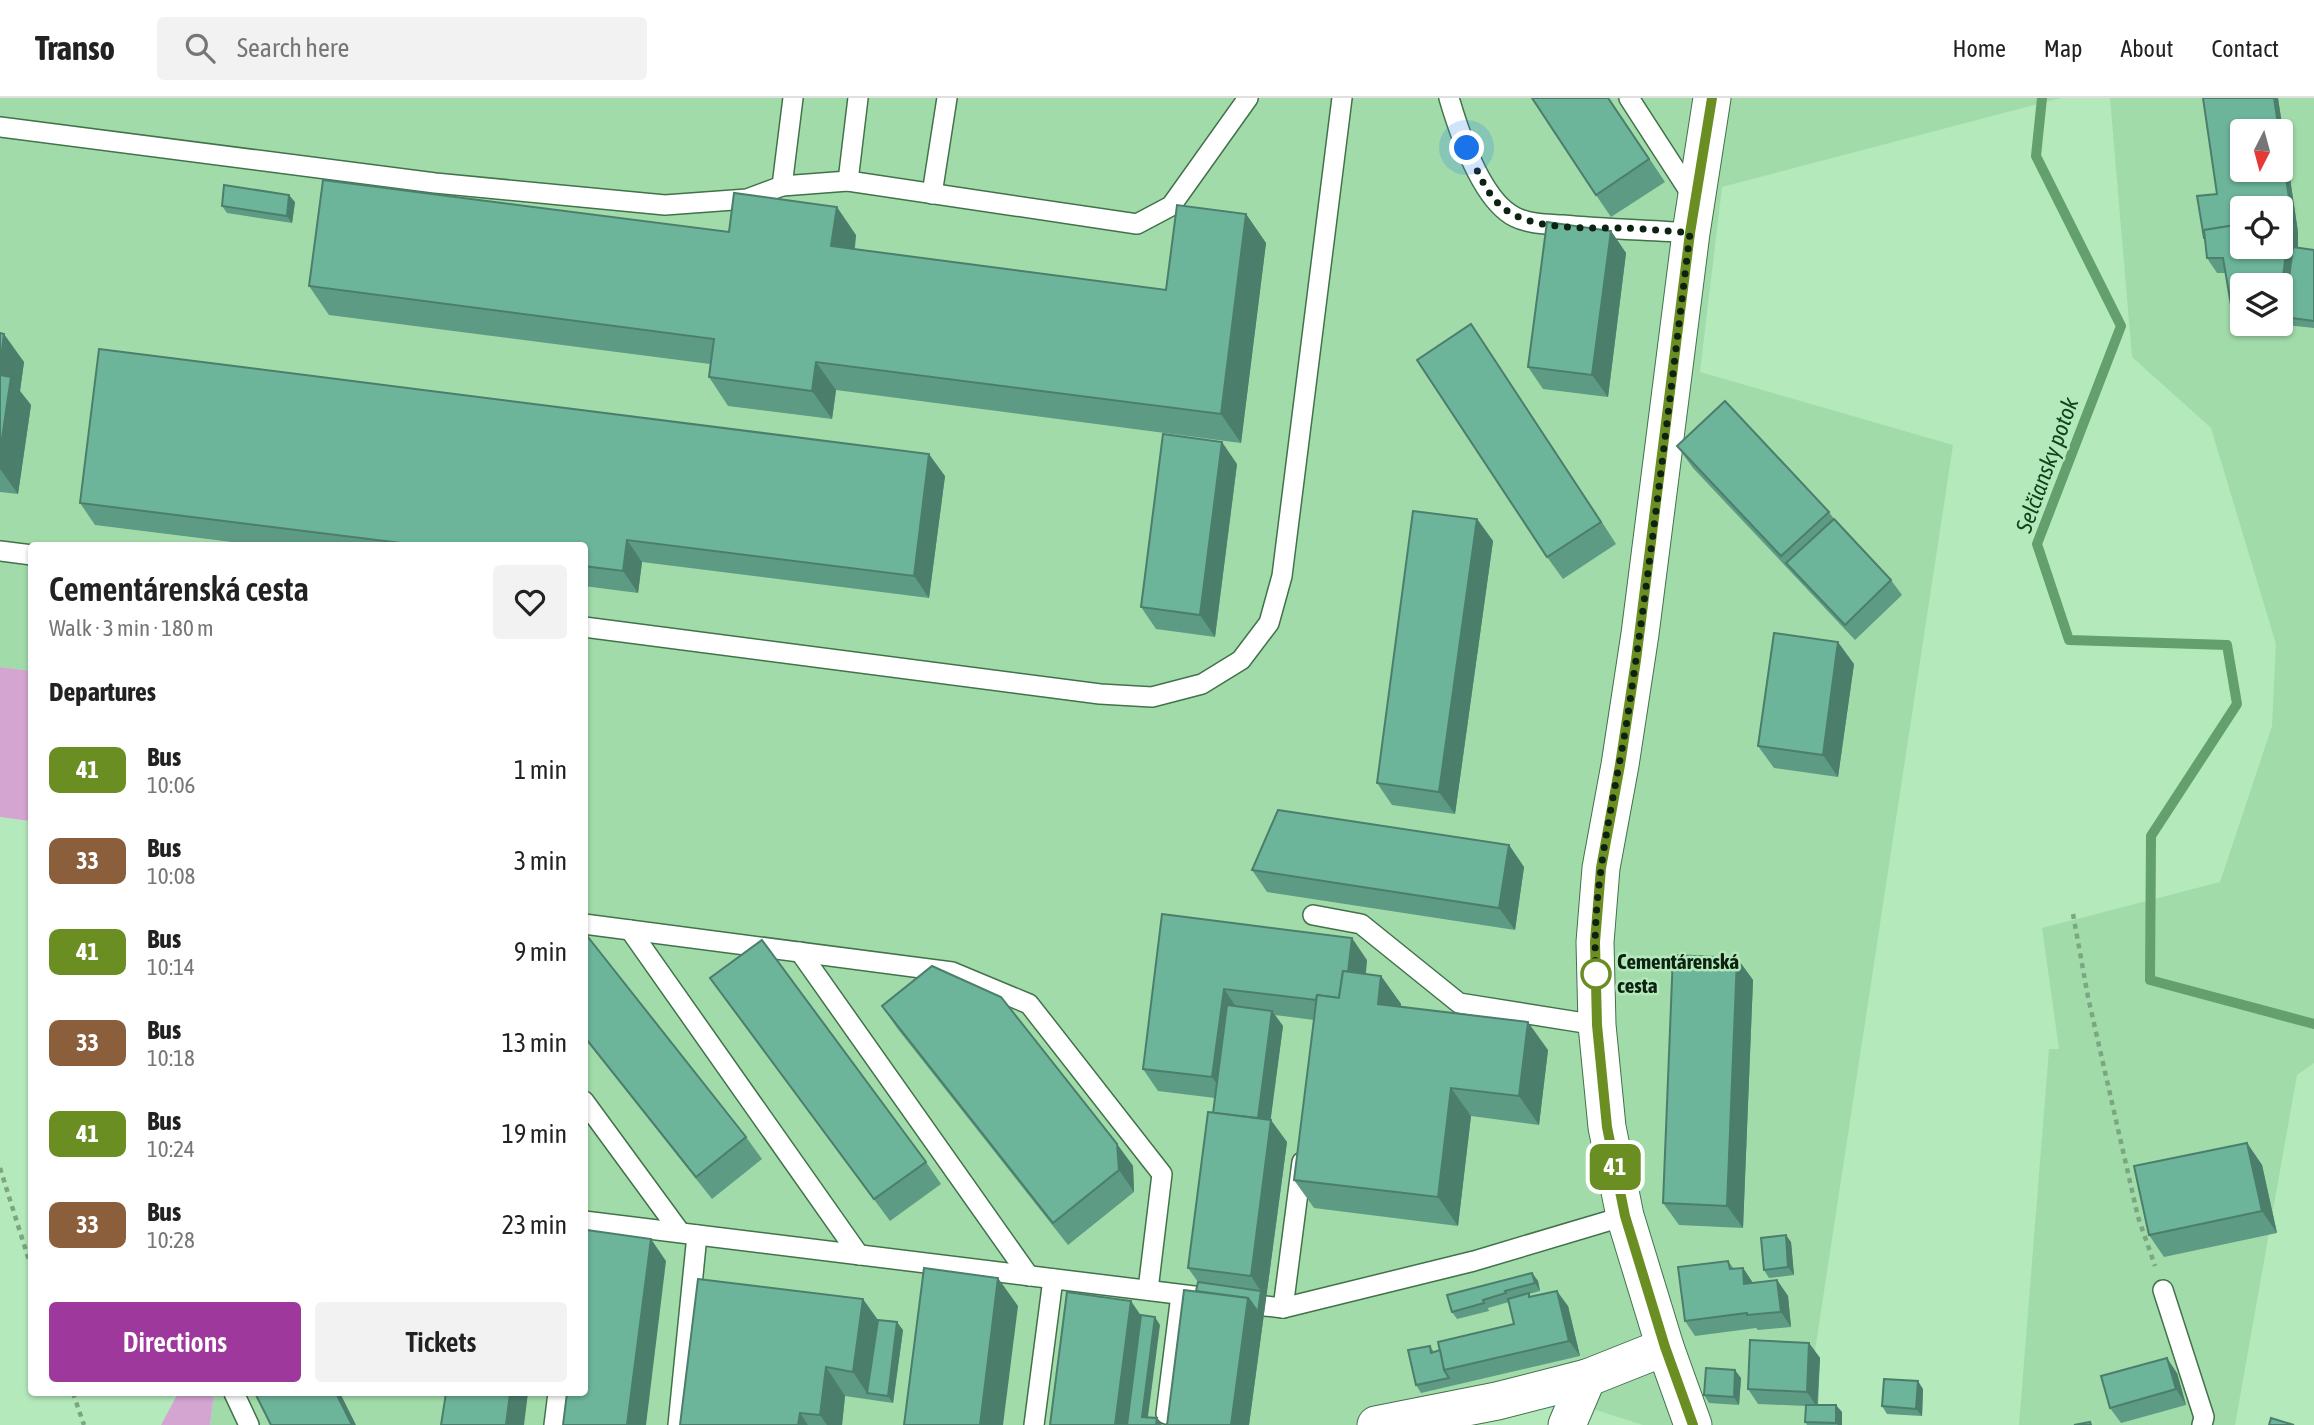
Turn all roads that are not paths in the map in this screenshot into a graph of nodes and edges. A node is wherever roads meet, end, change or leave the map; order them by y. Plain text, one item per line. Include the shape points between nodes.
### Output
1 (793, 98) edge
2 (858, 98) edge
3 (947, 98) edge
4 (1248, 98) edge
5 (1342, 98) edge
6 (1449, 98) edge
7 (1629, 98) edge
8 (1712, 98) edge
9 (0, 127) edge
10 (848, 181) junction
11 (782, 186) junction
12 (932, 194) junction
13 (1693, 217) junction
14 (0, 551) edge
15 (28, 554) edge
16 (588, 628) edge
17 (1313, 915) dead end
18 (588, 925) edge
19 (630, 930) junction
20 (800, 952) junction
21 (1597, 1025) junction
22 (588, 1106) edge
23 (1304, 1143) edge
24 (1625, 1216) junction
25 (588, 1221) edge
26 (689, 1234) junction
27 (859, 1255) junction
28 (1029, 1276) junction
29 (1053, 1279) junction
30 (1148, 1290) junction
31 (2163, 1290) road end
32 (1181, 1295) junction
33 (1202, 1297) edge
34 (1665, 1347) junction
35 (1587, 1378) junction
36 (235, 1396) edge
37 (558, 1396) edge
38 (1166, 1414) edge
39 (249, 1425) edge
40 (554, 1425) edge
41 (678, 1425) edge
42 (1034, 1425) edge
43 (1376, 1425) edge
44 (1567, 1425) edge
45 (1693, 1425) edge
46 (2202, 1425) edge

1 - 11 lane
2 - 10 lane
3 - 12 lane
4 - 12 lane via 1171,206 1137,223
5 - 16 lane via 1282,576 1269,623 1241,660 1202,684 1152,697
6 - 13 lane via 1458,129 1485,185 1499,206 1515,217 1605,229
7 - 13 lane
8 - 13 street
9 - 11 lane via 435,183 664,205 747,200
10 - 11 lane
10 - 12 lane
13 - 21 street via 1642,620 1601,868 1595,942
14 - 15 lane
17 - 21 lane via 1361,924 1459,1003
18 - 19 lane
19 - 20 lane
19 - 27 lane
20 - 28 lane
20 - 30 lane via 952,972 1029,1004 1162,1174
21 - 24 street via 1607,1127
22 - 26 lane
23 - 24 lane via 1274,1307 1474,1261
24 - 34 street
25 - 26 lane
26 - 27 lane
26 - 41 lane
27 - 28 lane via 928,1270
28 - 29 lane
29 - 30 lane
29 - 42 lane
30 - 32 lane
31 - 46 lane via 2204,1417
32 - 33 lane
32 - 38 lane
34 - 35 street
34 - 45 street
35 - 43 street
35 - 44 street
36 - 39 lane
37 - 40 lane

